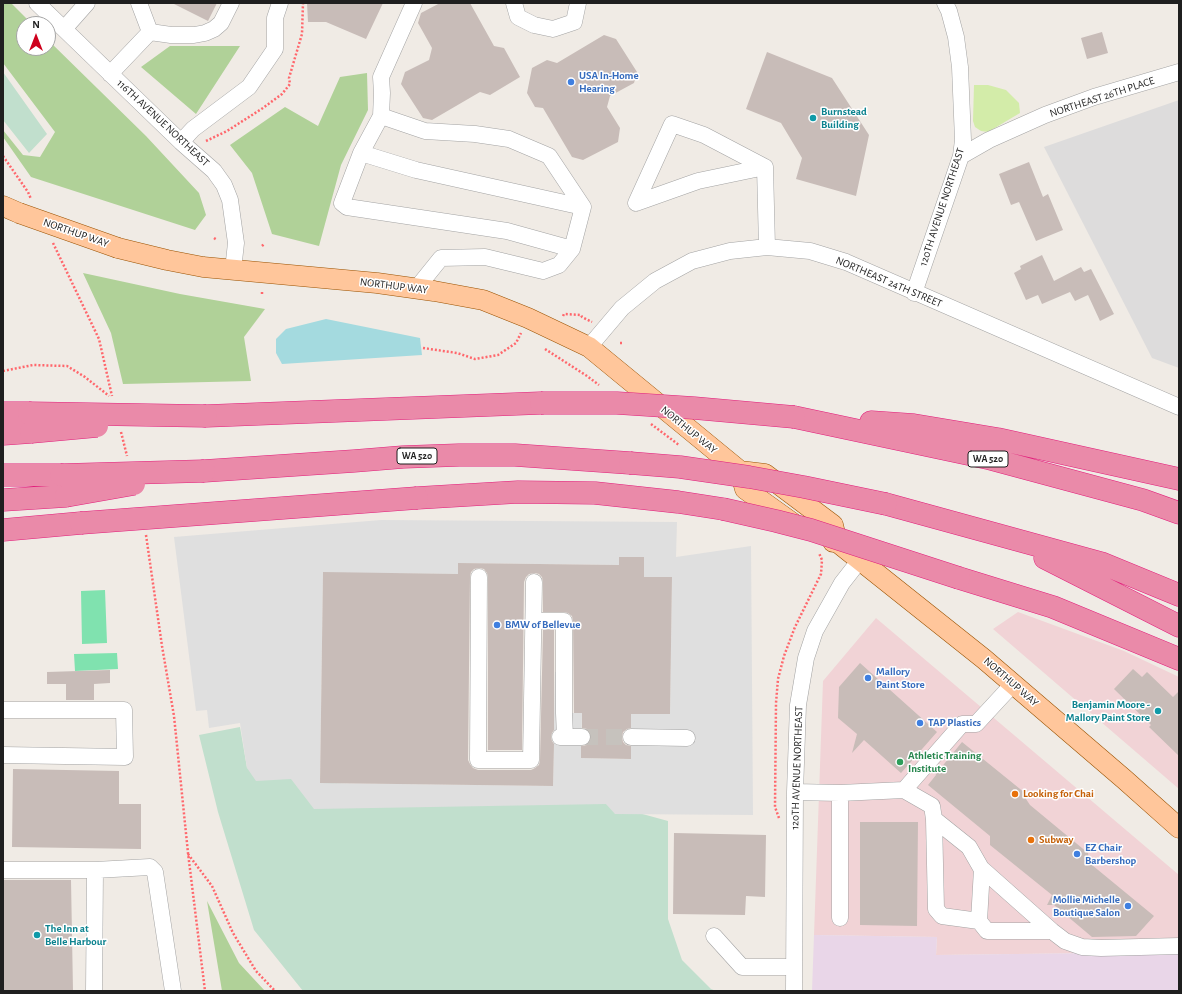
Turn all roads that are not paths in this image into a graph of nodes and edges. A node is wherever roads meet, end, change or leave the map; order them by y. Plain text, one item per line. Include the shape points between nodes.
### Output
1 (37, 3) edge
2 (88, 3) edge
3 (139, 3) edge
4 (231, 3) edge
5 (280, 3) edge
6 (414, 3) edge
7 (514, 3) edge
8 (578, 3) edge
9 (945, 3) edge
10 (64, 29) junction
11 (150, 32) junction
12 (1179, 72) edge
13 (110, 74) junction
14 (381, 116) junction
15 (181, 142) junction
16 (361, 153) junction
17 (961, 156) junction
18 (765, 167) junction
19 (583, 207) junction
20 (19, 208) edge
21 (767, 246) junction
22 (572, 249) junction
23 (233, 270) junction
24 (416, 288) junction
25 (914, 293) junction
26 (589, 347) junction
27 (1179, 407) edge
28 (3, 414) edge
29 (794, 417) junction
30 (30, 422) junction
31 (3, 434) edge
32 (204, 471) junction
33 (3, 474) edge
34 (1179, 479) edge
35 (3, 500) edge
36 (1179, 513) edge
37 (3, 530) edge
38 (1003, 536) junction
39 (860, 560) junction
40 (479, 577) dead end
41 (534, 582) dead end
42 (1179, 595) edge
43 (534, 621) junction
44 (1179, 626) edge
45 (1179, 659) edge
46 (1013, 684) junction
47 (3, 710) edge
48 (582, 737) tunnel mouth
49 (631, 737) tunnel mouth
50 (687, 738) dead end
51 (3, 755) edge
52 (904, 790) junction
53 (795, 792) junction
54 (840, 792) junction
55 (934, 819) junction
56 (1179, 828) edge
57 (982, 869) junction
58 (3, 870) edge
59 (95, 870) junction
60 (840, 918) dead end
61 (978, 921) junction
62 (1052, 932) junction
63 (714, 936) dead end
64 (1179, 946) edge
65 (794, 967) junction
66 (94, 991) edge
67 (174, 991) edge
68 (794, 991) edge

1 - 10 street, 116TH AVENUE NORTHEAST
2 - 10 street
3 - 11 street
4 - 11 street via 221,22 205,33 171,35
5 - 15 street via 275,18 275,49 249,87 192,129
6 - 14 street via 381,77
7 - 8 street via 518,17 534,26 553,30 574,22
9 - 17 street, 120TH AVENUE NORTHEAST via 956,37 960,67 963,140
10 - 13 street, 116TH AVENUE NORTHEAST
11 - 13 street
12 - 17 street, NORTHEAST 26TH PLACE via 1094,97 1045,115
13 - 15 street, 116TH AVENUE NORTHEAST
14 - 16 street
14 - 19 street via 426,131 509,139 550,156
15 - 23 street, 116TH AVENUE NORTHEAST via 214,171 224,185 230,200 236,243
16 - 19 street via 416,170
16 - 22 street via 342,203 347,208 507,231
17 - 25 street, 120TH AVENUE NORTHEAST
18 - 18 street via 704,135 672,124 636,203 698,181
18 - 21 street
19 - 22 street
20 - 23 main road, NORTHUP WAY, bridge via 118,248 203,267
21 - 25 street, NORTHEAST 24TH STREET via 810,251 846,262
21 - 26 street, NORTHEAST 24TH STREET via 730,250 692,261 655,281 622,308
22 - 24 street via 559,265 543,271 485,257 441,258
23 - 24 main road, NORTHUP WAY
24 - 26 main road, NORTHUP WAY via 483,300
25 - 27 street, NORTHEAST 24TH STREET
26 - 39 main road, NORTHUP WAY via 740,471 765,474 833,525 837,542
28 - 30 highway
29 - 30 highway, WA 520, bridge via 625,404 541,403
29 - 34 highway via 914,425 998,439
29 - 36 highway, WA 520 via 987,458 1143,500
30 - 31 highway, WA 520
32 - 33 highway, WA 520, bridge
32 - 35 highway, bridge via 66,496
32 - 38 highway, WA 520, bridge via 459,455 515,455 680,467 749,477 886,504
37 - 45 highway, bridge via 518,492 595,493 678,502 723,509 811,530 1053,607
38 - 42 highway, WA 520 via 1101,563
38 - 44 highway
39 - 46 main road, NORTHUP WAY
39 - 53 street, 120TH AVENUE NORTHEAST via 842,583 815,631 806,658 798,705
40 - 43 street via 478,760 531,760
41 - 43 street
43 - 48 street via 564,621 563,737
46 - 52 street via 976,724 962,724
46 - 56 main road, NORTHUP WAY
47 - 51 street via 124,710 125,757
49 - 50 street
52 - 54 street
52 - 55 street via 932,806
53 - 54 street
53 - 65 street, 120TH AVENUE NORTHEAST
54 - 60 street
55 - 57 street via 969,847
55 - 61 street via 936,909 942,916
57 - 61 street
57 - 62 street
58 - 59 street
59 - 66 street
59 - 67 street via 150,867 155,872
61 - 62 street via 987,932
62 - 64 street via 1065,941 1082,947
63 - 65 street via 742,967
65 - 68 street, 120TH AVENUE NORTHEAST

